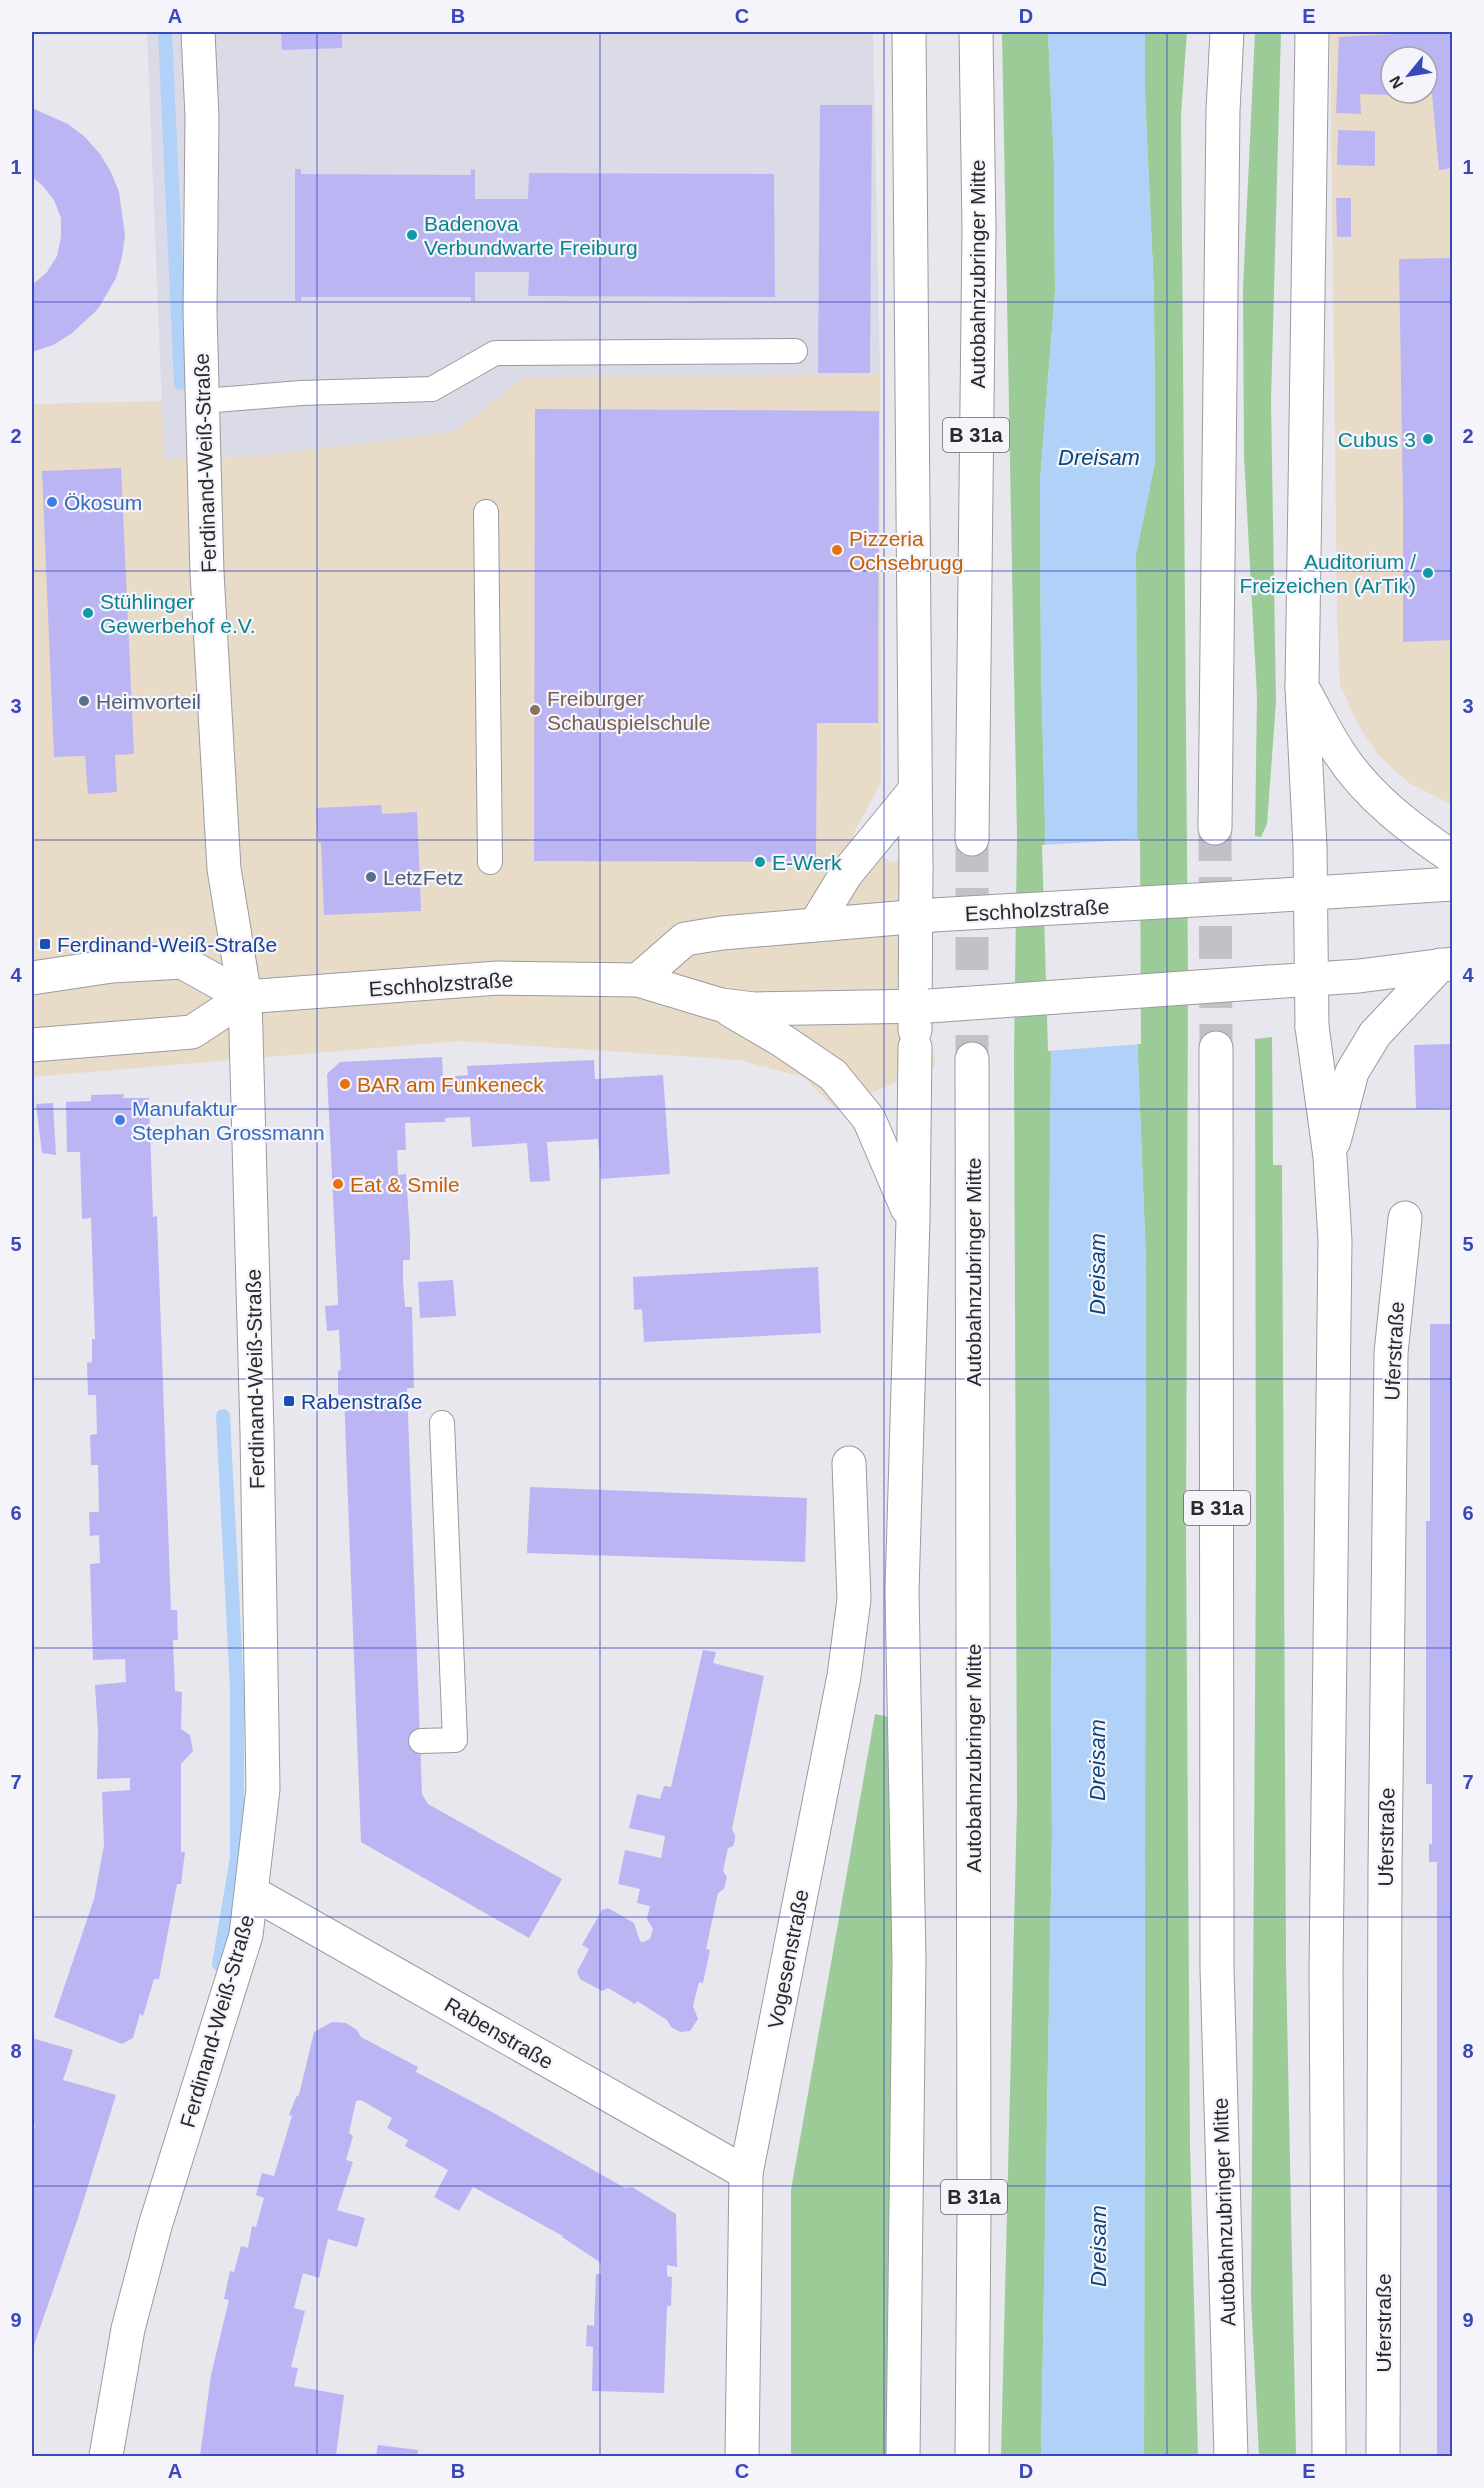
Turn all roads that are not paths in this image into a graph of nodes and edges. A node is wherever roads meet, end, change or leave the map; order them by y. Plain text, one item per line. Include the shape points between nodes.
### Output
1 (198, 32) edge
2 (909, 32) edge
3 (976, 32) edge
4 (1227, 32) edge
5 (1312, 32) edge
6 (795, 351) dead end
7 (203, 401) junction
8 (486, 512) dead end
9 (1302, 687) junction
10 (915, 790) junction
11 (1215, 828) tunnel mouth
12 (972, 840) tunnel mouth
13 (1452, 857) edge
14 (490, 862) dead end
15 (1452, 884) edge
16 (1310, 893) junction
17 (924, 916) junction
18 (815, 925) junction
19 (1446, 965) edge
20 (32, 978) edge
21 (638, 980) junction
22 (1312, 980) junction
23 (245, 997) junction
24 (721, 1005) junction
25 (922, 1007) junction
26 (32, 1045) edge
27 (1216, 1048) tunnel mouth
28 (972, 1059) tunnel mouth
29 (1330, 1157) junction
30 (1405, 1218) dead end
31 (912, 1220) junction
32 (442, 1423) dead end
33 (849, 1462) dead end
34 (421, 1741) dead end
35 (253, 1893) junction
36 (746, 2173) junction
37 (106, 2457) edge
38 (742, 2457) edge
39 (903, 2457) edge
40 (972, 2457) edge
41 (1231, 2457) edge
42 (1329, 2457) edge
43 (1383, 2457) edge

1 - 7 main road, Ferdinand-Weiß-Straße
2 - 10 main road
3 - 12 main road, Autobahnzubringer Mitte / B 31a via 979,228
4 - 11 main road
5 - 9 main road
6 - 7 lane via 495,353 432,389
7 - 23 main road, Ferdinand-Weiß-Straße via 207,573 224,869
8 - 14 lane
9 - 13 main road via 1341,755 1384,806
9 - 16 main road
10 - 17 main road via 916,867
10 - 18 main road via 846,874
15 - 16 main road, Eschholzstraße
16 - 17 main road, Eschholzstraße, bridge
16 - 22 main road
17 - 18 main road, Eschholzstraße
17 - 25 main road
18 - 21 main road, Eschholzstraße via 685,939
19 - 22 main road, Eschholzstraße
19 - 29 main road via 1375,1034 1352,1072
20 - 23 main road via 112,966 182,962
21 - 23 main road, Eschholzstraße via 498,978
21 - 24 main road, Eschholzstraße
22 - 25 main road, Eschholzstraße, bridge
22 - 29 main road via 1312,1027
23 - 26 main road, Eschholzstraße via 192,1032
23 - 35 main road, Ferdinand-Weiß-Straße via 263,1748
24 - 25 main road, Eschholzstraße via 754,1009
24 - 31 main road via 833,1074 869,1119
25 - 31 main road via 915,1047
27 - 41 main road, Autobahnzubringer Mitte / B 31a via 1217,1968
28 - 40 main road, Autobahnzubringer Mitte / B 31a
29 - 42 main road via 1335,1241 1326,1957
30 - 43 main road, Uferstraße via 1391,1353
31 - 39 main road via 902,1592 909,1960
32 - 34 lane via 455,1740
33 - 36 main road, Vogesenstraße via 854,1599 844,1676
35 - 36 main road, Rabenstraße
35 - 37 main road, Ferdinand-Weiß-Straße via 246,1935 155,2226 128,2329
36 - 38 main road, Vogesenstraße

